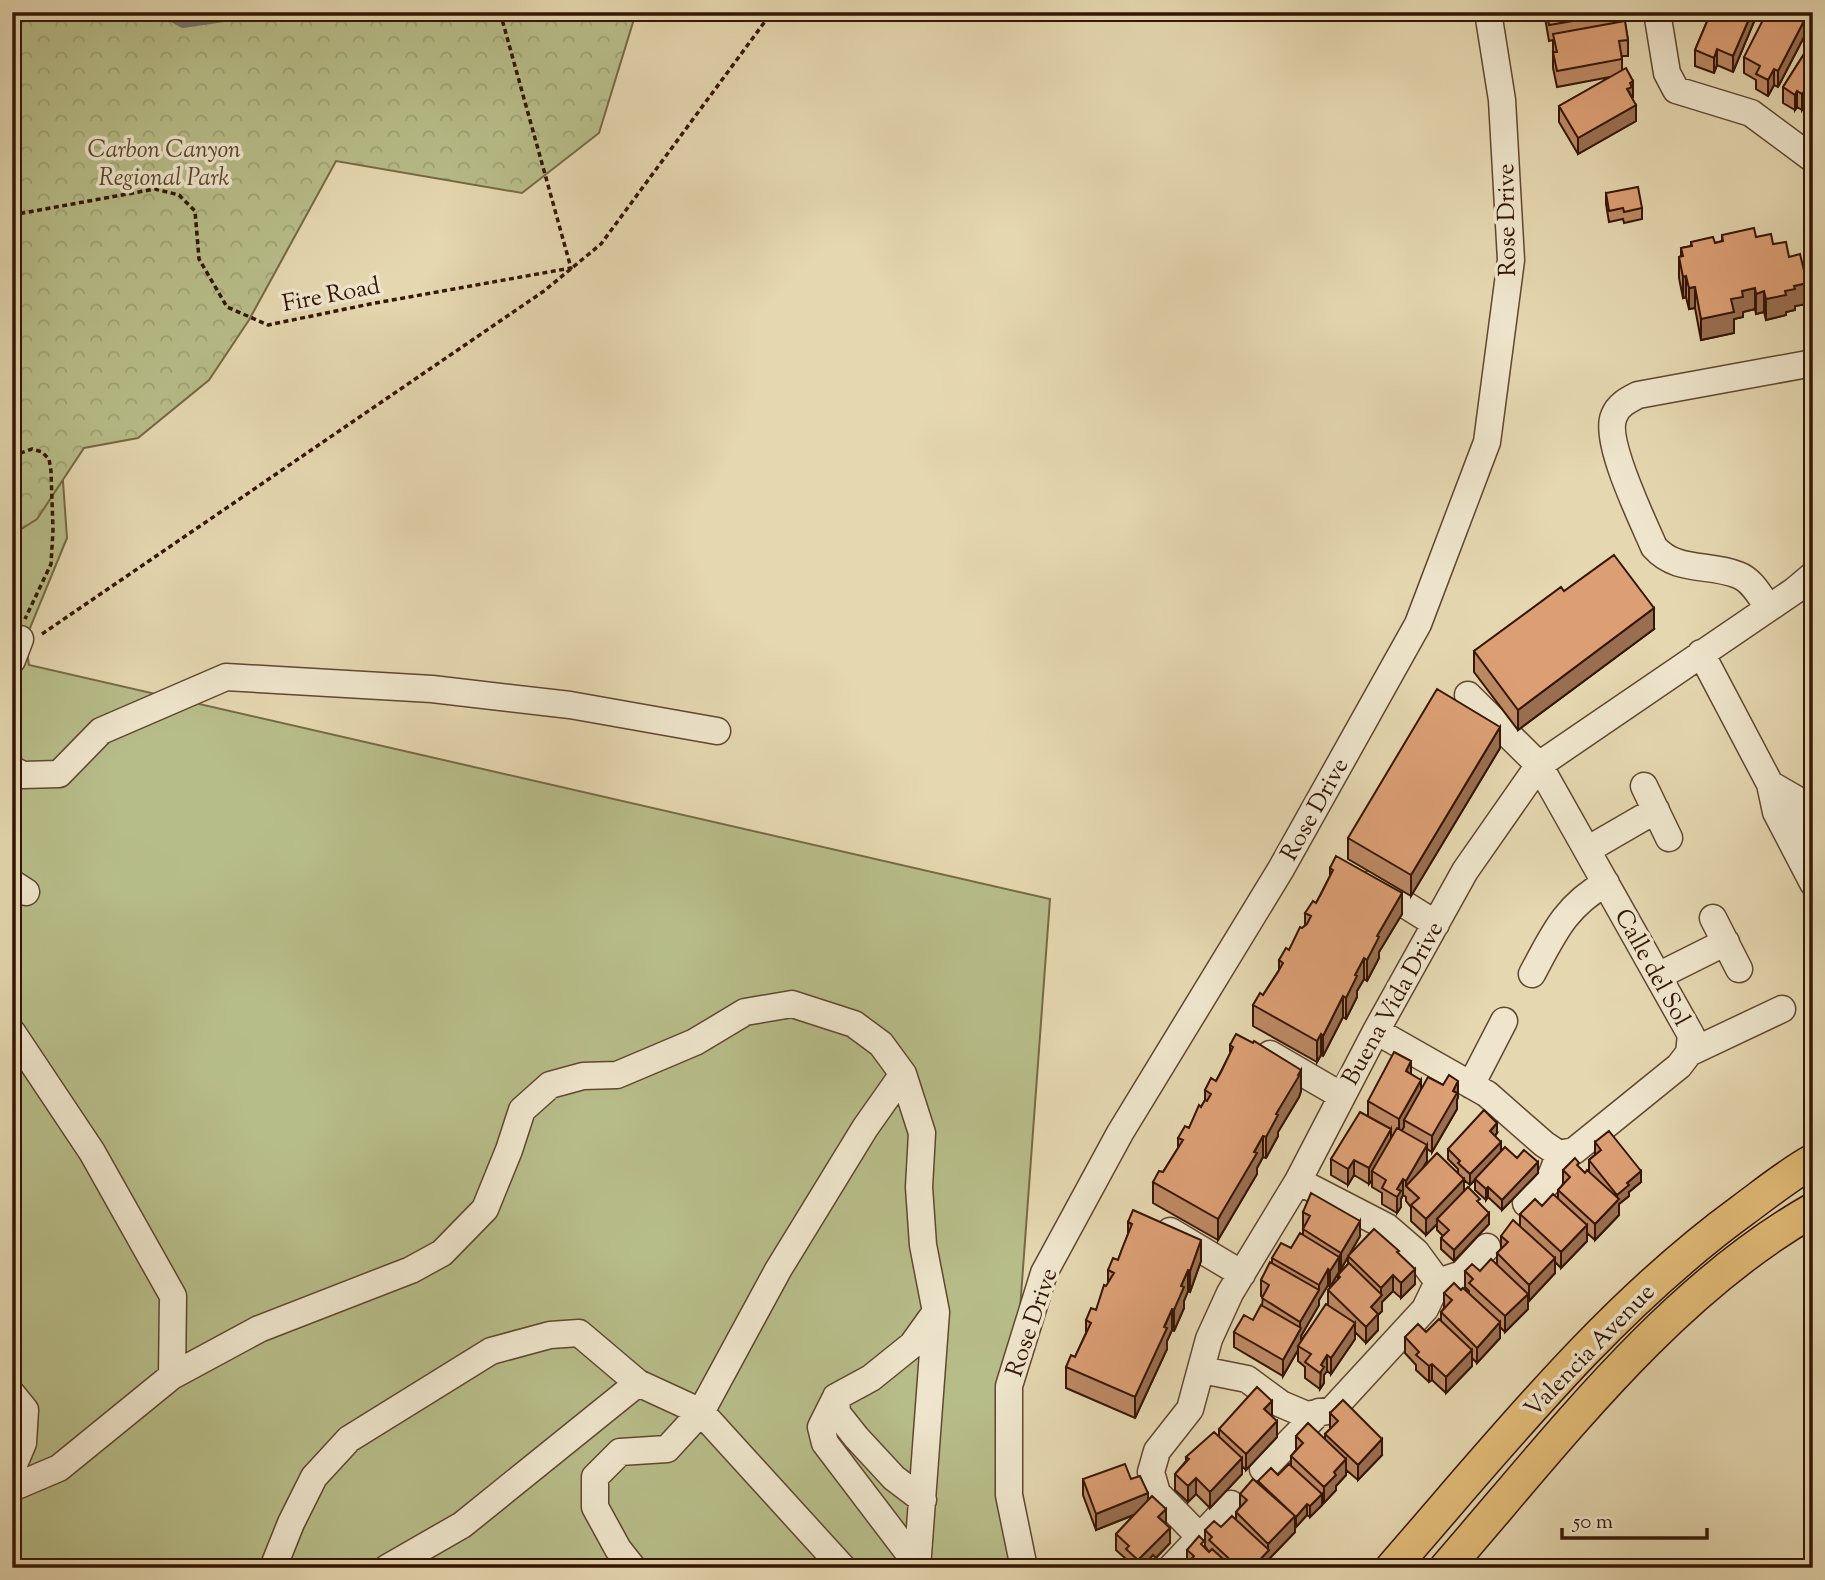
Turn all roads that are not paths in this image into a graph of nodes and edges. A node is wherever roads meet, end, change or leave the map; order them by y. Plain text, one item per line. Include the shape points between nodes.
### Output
1 (1488, 12) edge
2 (1657, 12) edge
3 (1813, 159) edge
4 (1813, 363) edge
5 (1813, 575) edge
6 (1768, 607) junction
7 (1701, 653) junction
8 (1468, 695) dead end
9 (717, 731) dead end
10 (1539, 765) junction
11 (12, 769) edge
12 (1770, 784) junction
13 (1644, 786) dead end
14 (1656, 810) junction
15 (1813, 830) edge
16 (1670, 838) dead end
17 (1587, 850) junction
18 (1349, 871) edge
19 (1606, 883) junction
20 (1813, 883) edge
21 (1713, 918) dead end
22 (1436, 924) junction
23 (1726, 942) junction
24 (1739, 969) dead end
25 (1532, 974) dead end
26 (1658, 976) junction
27 (1782, 1009) dead end
28 (1504, 1021) dead end
29 (1376, 1031) junction
30 (12, 1032) edge
31 (1248, 1040) edge
32 (1689, 1053) junction
33 (903, 1074) junction
34 (1471, 1086) junction
35 (1342, 1096) junction
36 (1559, 1154) junction
37 (1813, 1161) edge
38 (1298, 1181) junction
39 (1526, 1203) dead end
40 (1813, 1210) edge
41 (1151, 1219) edge
42 (1487, 1247) dead end
43 (1242, 1274) junction
44 (1438, 1282) junction
45 (936, 1312) junction
46 (1202, 1370) junction
47 (172, 1376) junction
48 (638, 1383) junction
49 (12, 1394) edge
50 (836, 1397) junction
51 (701, 1412) junction
52 (1319, 1412) junction
53 (12, 1469) edge
54 (1263, 1469) dead end
55 (12, 1488) edge
56 (923, 1500) junction
57 (1231, 1504) dead end
58 (1200, 1536) junction
59 (917, 1566) edge
60 (273, 1568) edge
61 (387, 1568) edge
62 (634, 1568) edge
63 (843, 1568) edge
64 (1024, 1568) edge
65 (1171, 1568) edge
66 (1392, 1568) edge
67 (1446, 1568) edge

1 - 64 street, Rose Drive via 1502,100 1511,260 1487,442 1418,624 1281,869 1120,1133 1044,1273 1009,1387 1009,1495
2 - 3 street via 1667,73 1676,90 1751,113
4 - 6 street via 1638,395 1624,402 1611,429 1654,547 1678,564 1738,574 1751,583
5 - 6 street, Buena Vida Drive
6 - 7 street, Buena Vida Drive
7 - 10 street, Buena Vida Drive
7 - 12 street
8 - 10 street, Calle del Sol
9 - 11 street via 570,705 432,689 226,677 101,731 59,774 22,775
10 - 17 street, Calle del Sol
10 - 22 street, Buena Vida Drive via 1465,871
12 - 15 street via 1796,799
12 - 20 street via 1776,812
13 - 14 street
14 - 16 street
14 - 17 street
17 - 19 street, Calle del Sol
18 - 22 street
19 - 25 street via 1585,895 1562,920
19 - 26 street, Calle del Sol
21 - 23 street
22 - 29 street, Buena Vida Drive
23 - 24 street
23 - 26 street
26 - 32 street, Calle del Sol via 1691,1035
27 - 32 street
28 - 34 street
29 - 34 street
29 - 35 street, Buena Vida Drive
30 - 47 street via 92,1152 173,1296
31 - 35 street
32 - 36 street, Calle del Sol via 1574,1151
33 - 45 street via 922,1133 923,1245
33 - 47 street via 881,1044 853,1024 792,1004 745,1012 695,1042 617,1075 583,1076 550,1085 522,1110 485,1209 442,1253 411,1270 260,1329
33 - 51 street via 778,1270
34 - 36 street
35 - 38 street, Buena Vida Drive
36 - 39 street via 1546,1187
37 - 66 main road, Valencia Avenue via 1706,1237 1628,1306 1564,1370
38 - 43 street, Buena Vida Drive
38 - 44 street via 1387,1227 1416,1252
40 - 67 main road, Valencia Avenue via 1728,1269 1654,1333
41 - 43 street
42 - 44 street via 1462,1274
43 - 46 street, Buena Vida Drive via 1209,1339
44 - 52 street via 1425,1309 1332,1410
45 - 50 street via 912,1345 871,1378
45 - 56 street
46 - 52 street via 1247,1379 1280,1404 1307,1415
46 - 58 street, Buena Vida Drive via 1190,1409 1157,1451 1151,1472 1157,1493
47 - 55 street via 59,1468
48 - 51 street
48 - 60 street via 579,1333 550,1335 491,1351 349,1439 314,1477
48 - 61 street via 463,1525
49 - 53 street via 26,1410 23,1443
50 - 56 street via 836,1413 856,1437 894,1478
50 - 59 street via 821,1427 825,1443
51 - 62 street via 667,1449 620,1452 595,1477 595,1507
51 - 63 street
52 - 54 street
56 - 59 street
57 - 58 street
58 - 65 street

